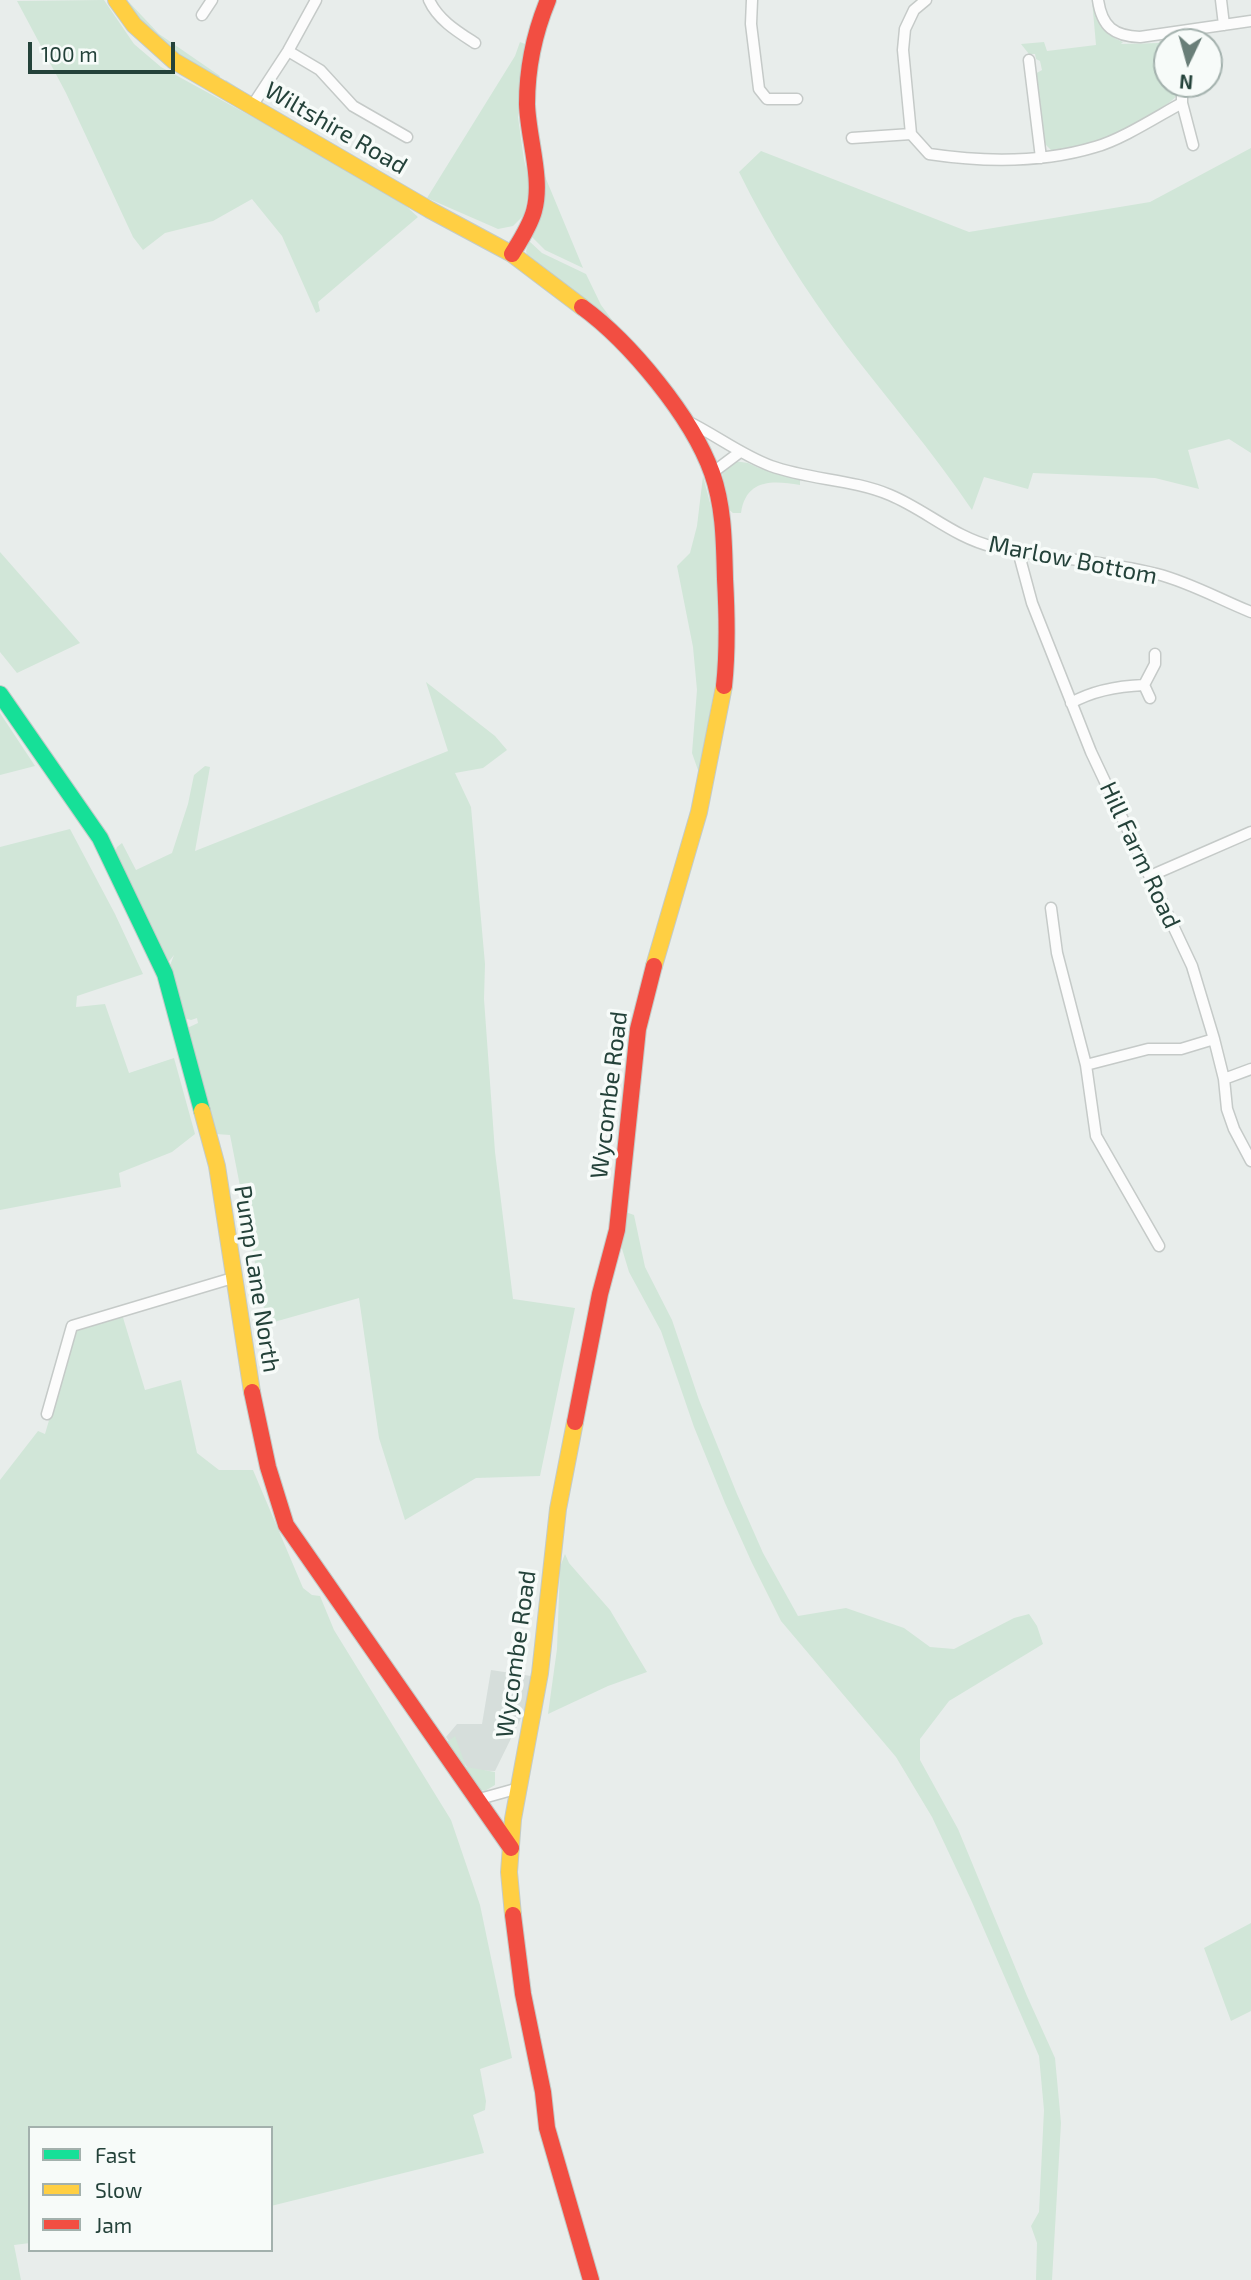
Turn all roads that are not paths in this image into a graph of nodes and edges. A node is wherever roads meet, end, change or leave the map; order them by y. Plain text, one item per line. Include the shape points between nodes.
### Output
1 (116, 0) edge
2 (212, 0) edge
3 (316, 0) edge
4 (429, 0) edge
5 (548, 0) edge
6 (752, 0) edge
7 (926, 0) edge
8 (1098, 0) edge
9 (1221, 0) edge
10 (202, 15) dead end
11 (1251, 21) edge
12 (1224, 25) junction
13 (1213, 28) edge
14 (1153, 37) edge
15 (475, 43) dead end
16 (288, 51) junction
17 (1032, 64) dead end
18 (1182, 98) edge
19 (782, 99) junction
20 (797, 99) dead end
21 (1182, 103) junction
22 (252, 106) junction
23 (782, 112) dead end
24 (911, 134) junction
25 (407, 137) dead end
26 (852, 138) dead end
27 (1193, 145) dead end
28 (1041, 158) junction
29 (512, 254) junction
30 (687, 421) junction
31 (740, 452) junction
32 (712, 473) junction
33 (1018, 551) junction
34 (1251, 612) edge
35 (1155, 654) dead end
36 (1144, 685) junction
37 (0, 694) edge
38 (1150, 698) dead end
39 (1071, 703) junction
40 (1251, 832) edge
41 (1150, 876) junction
42 (1055, 914) dead end
43 (1214, 1039) junction
44 (1086, 1065) junction
45 (1251, 1069) edge
46 (1224, 1079) junction
47 (1251, 1161) edge
48 (1158, 1239) dead end
49 (236, 1277) junction
50 (47, 1414) dead end
51 (519, 1788) junction
52 (476, 1800) junction
53 (511, 1848) junction
54 (591, 2280) edge

1 - 22 street, Wiltshire Road via 174,61
2 - 10 street
3 - 16 street
4 - 15 street via 444,20
5 - 29 street via 533,42 526,93 537,186 534,210
6 - 19 street via 758,89 767,99
7 - 24 street via 914,10 905,29
8 - 14 street via 1109,27 1124,36
9 - 12 street
11 - 12 street
12 - 13 street
16 - 22 street
16 - 25 street via 320,70 353,106
17 - 28 street
18 - 21 street
19 - 20 street
19 - 23 street
21 - 27 street
21 - 28 street via 1097,147
22 - 29 street, Wiltshire Road
24 - 26 street
24 - 28 street via 929,154 964,159
29 - 30 street, Wycombe Road via 604,323
30 - 31 street, Marlow Bottom
30 - 32 street, Wycombe Road
31 - 32 street
31 - 33 street, Marlow Bottom via 810,478 891,495 950,530 993,547
32 - 51 street, Wycombe Road via 723,519 728,652 722,698 699,812 638,1029 617,1230 558,1509 540,1673
33 - 34 street, Marlow Bottom via 1160,575
33 - 39 street, Hill Farm Road via 1032,603
35 - 36 street
36 - 38 street
36 - 39 street via 1115,686
37 - 49 street, Pump Lane North via 100,838 164,974 217,1166
39 - 41 street, Hill Farm Road
40 - 41 street
41 - 43 street, Hill Farm Road via 1192,966
42 - 44 street via 1057,953 1074,999
43 - 44 street
43 - 46 street, Hill Farm Road
44 - 48 street via 1096,1136
45 - 46 street
46 - 47 street, Hill Farm Road via 1227,1109
49 - 50 street via 72,1326
49 - 52 street, Pump Lane North via 251,1386 286,1525
51 - 52 street
51 - 53 street, Wycombe Road
52 - 53 street, Pump Lane North
53 - 54 street, Wycombe Road via 515,1937 547,2128

